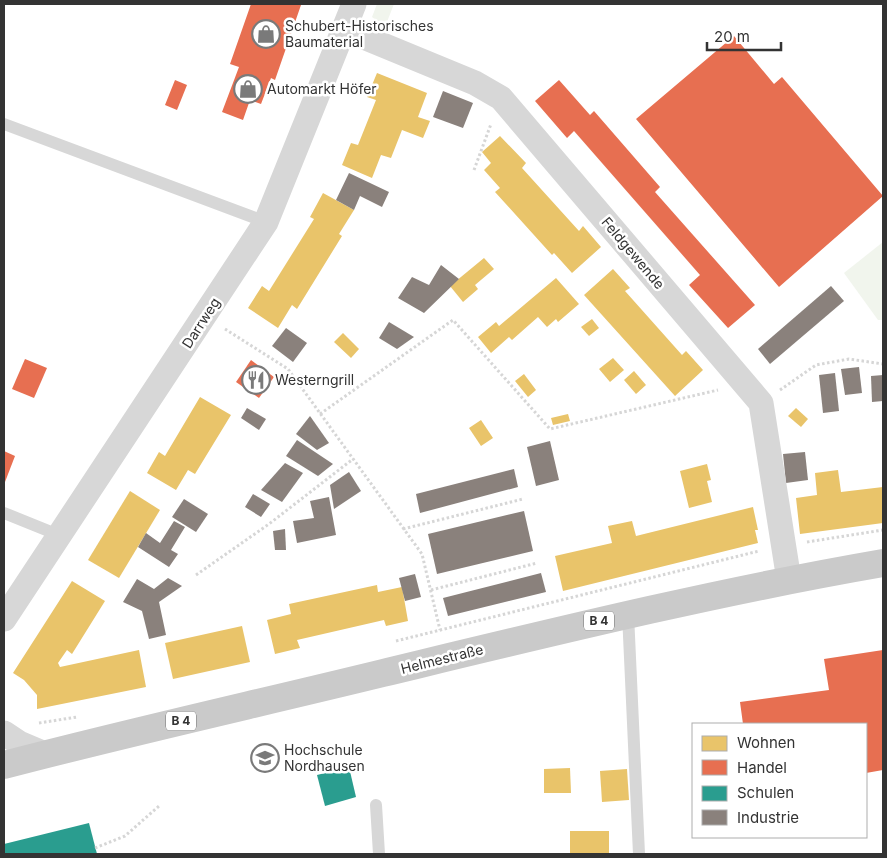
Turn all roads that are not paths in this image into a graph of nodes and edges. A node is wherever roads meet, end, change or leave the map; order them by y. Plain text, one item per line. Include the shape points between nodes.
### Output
1 (354, 4) edge
2 (344, 29) junction
3 (4, 124) edge
4 (266, 222) junction
5 (4, 513) edge
6 (61, 536) junction
7 (883, 564) edge
8 (789, 580) junction
9 (628, 614) junction
10 (4, 620) edge
11 (4, 733) edge
12 (45, 754) junction
13 (4, 765) edge
14 (376, 805) dead end
15 (379, 854) edge
16 (639, 854) edge

1 - 2 street, Darrweg
2 - 4 street, Darrweg
2 - 8 street, Feldgewende via 475,83 501,98 761,403
3 - 4 lane
4 - 6 street, Darrweg
5 - 6 lane
6 - 10 street, Darrweg
7 - 8 main road, Helmestraße / B 4
8 - 9 main road, Helmestraße / B 4
9 - 12 main road, Helmestraße / B 4
9 - 16 lane
11 - 12 street
12 - 13 main road, Helmestraße / B 4
14 - 15 lane

